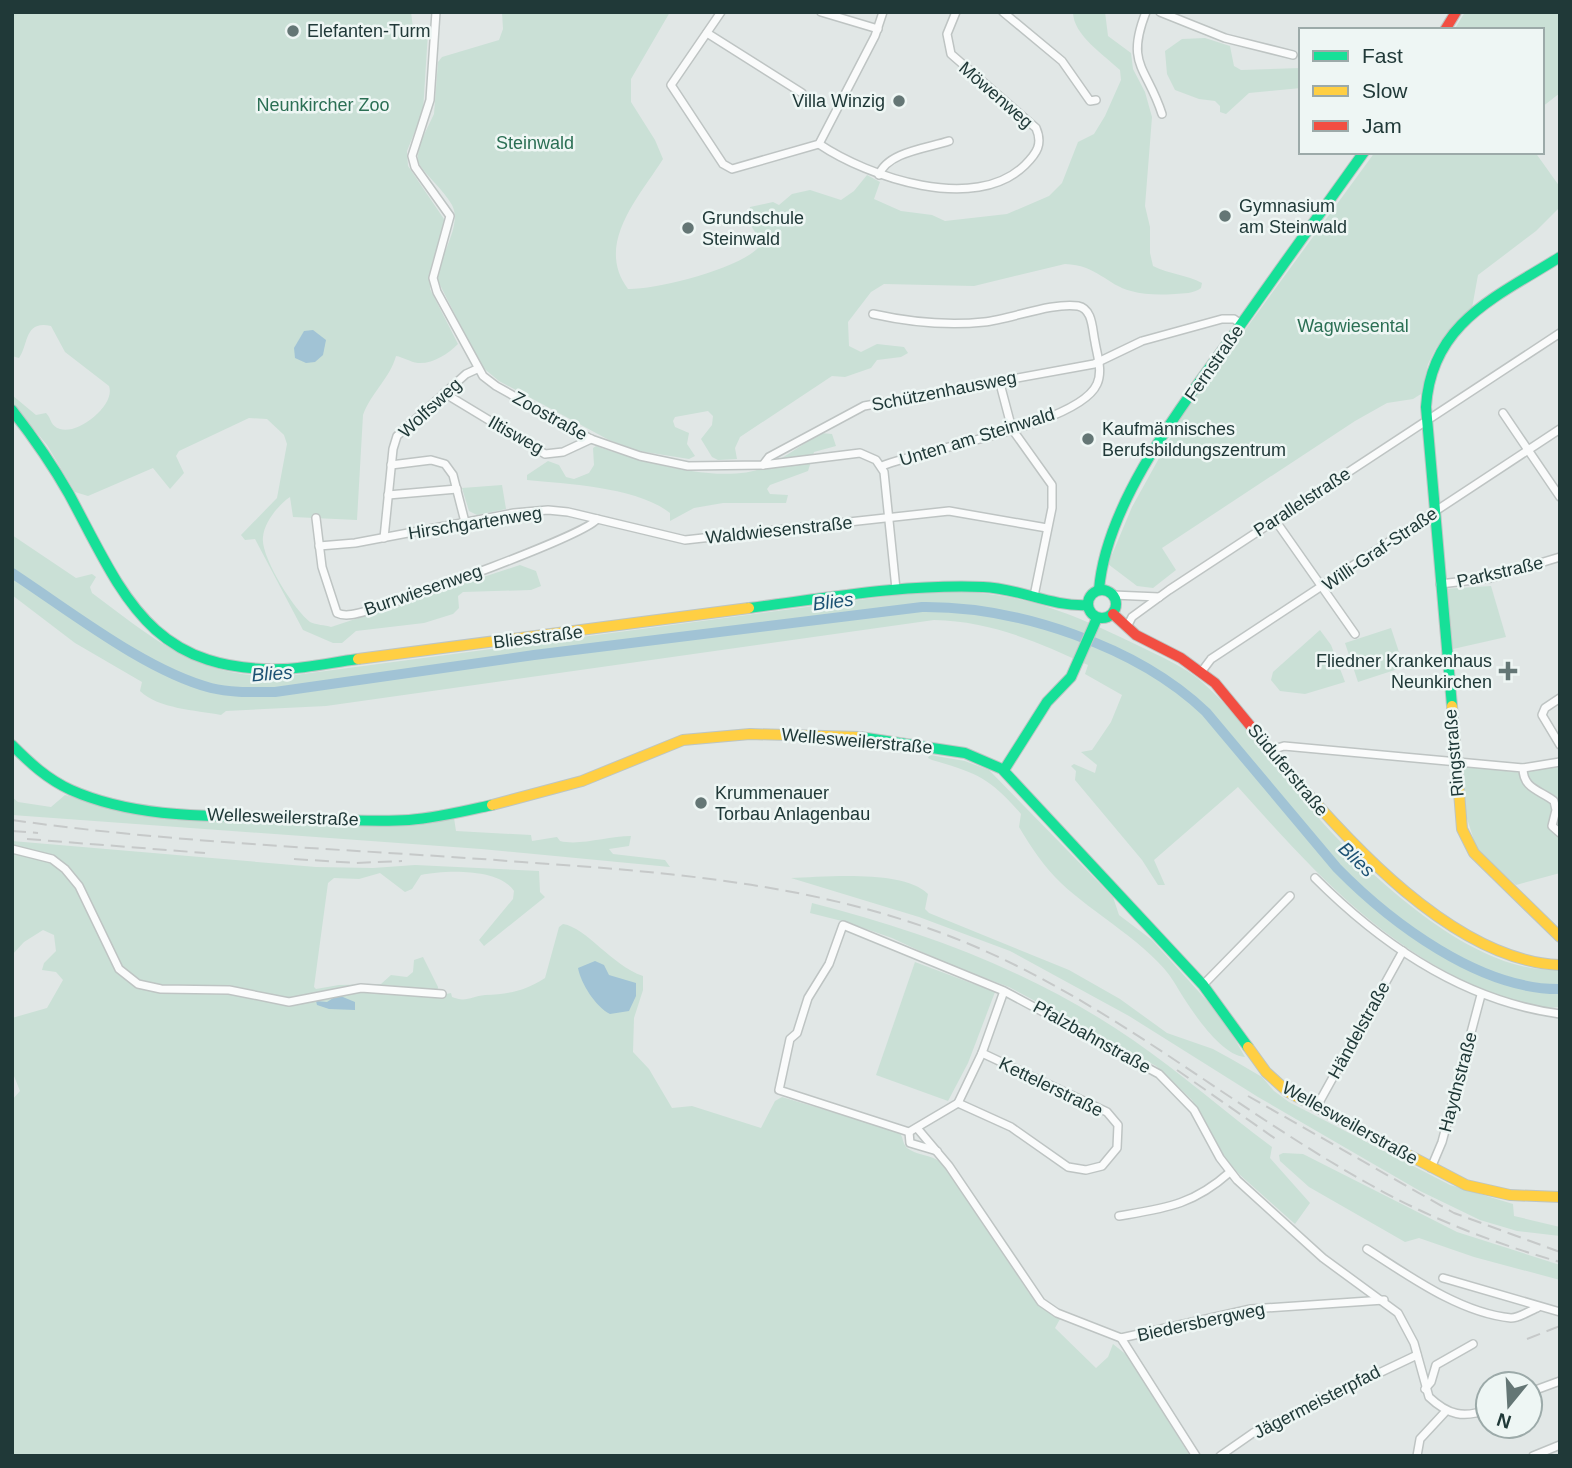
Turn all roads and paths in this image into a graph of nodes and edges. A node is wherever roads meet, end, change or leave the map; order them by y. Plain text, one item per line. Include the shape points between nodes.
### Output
1 (436, 12) edge
2 (721, 12) edge
3 (821, 12) edge
4 (883, 12) edge
5 (956, 12) edge
6 (1003, 12) edge
7 (1146, 12) edge
8 (1160, 12) edge
9 (1456, 12) edge
10 (1446, 28) edge
11 (878, 29) junction
12 (707, 33) junction
13 (1293, 55) dead end
14 (802, 93) dead end
15 (1096, 100) dead end
16 (1162, 114) dead end
17 (949, 141) dead end
18 (819, 144) junction
19 (1363, 154) edge
20 (879, 175) junction
21 (1560, 257) edge
22 (873, 314) dead end
23 (1241, 324) junction
24 (1560, 333) edge
25 (1099, 363) junction
26 (477, 369) junction
27 (999, 380) junction
28 (444, 393) junction
29 (1427, 394) junction
30 (1446, 408) junction
31 (12, 410) edge
32 (1503, 413) dead end
33 (1426, 421) junction
34 (1012, 429) junction
35 (1560, 429) edge
36 (591, 439) junction
37 (1528, 449) junction
38 (391, 465) junction
39 (763, 465) junction
40 (882, 466) junction
41 (457, 489) junction
42 (388, 495) junction
43 (1560, 498) edge
44 (1435, 512) junction
45 (316, 518) dead end
46 (888, 518) junction
47 (597, 519) junction
48 (1275, 520) junction
49 (465, 522) junction
50 (1047, 528) junction
51 (384, 538) junction
52 (670, 539) joint
53 (318, 546) junction
54 (1560, 556) edge
55 (1440, 584) junction
56 (1322, 588) junction
57 (896, 589) junction
58 (1099, 590) junction
59 (1113, 595) junction
60 (1034, 596) junction
61 (1159, 597) junction
62 (1088, 605) junction
63 (1113, 614) junction
64 (1097, 618) junction
65 (1127, 626) junction
66 (1356, 634) dead end
67 (1202, 671) junction
68 (1560, 698) edge
69 (12, 745) edge
70 (1560, 745) edge
71 (1271, 750) junction
72 (1455, 761) junction
73 (1560, 762) edge
74 (1523, 768) junction
75 (1004, 770) junction
76 (1560, 833) edge
77 (12, 849) edge
78 (1315, 878) dead end
79 (1290, 896) dead end
80 (843, 925) joint
81 (1560, 935) edge
82 (1403, 951) junction
83 (1559, 961) edge
84 (1203, 985) junction
85 (1004, 991) junction
86 (442, 994) dead end
87 (1481, 995) junction
88 (1560, 1014) edge
89 (982, 1053) junction
90 (958, 1103) junction
91 (1316, 1108) junction
92 (917, 1128) junction
93 (909, 1132) junction
94 (937, 1152) junction
95 (1431, 1168) junction
96 (1230, 1172) junction
97 (1560, 1197) edge
98 (1119, 1216) dead end
99 (1367, 1249) dead end
100 (1443, 1278) dead end
101 (1384, 1300) junction
102 (1537, 1308) junction
103 (1560, 1312) edge
104 (1121, 1338) junction
105 (1473, 1344) dead end
106 (1417, 1355) junction
107 (1425, 1389) junction
108 (1446, 1410) junction
109 (1474, 1413) edge
110 (1560, 1444) edge
111 (1196, 1456) edge
112 (1220, 1456) edge
113 (1417, 1456) edge
114 (1533, 1456) edge

1 - 26 street, Zoostraße via 430,100 412,156 450,216 433,278
2 - 12 street
3 - 11 street
4 - 11 street
5 - 20 street, Möwenweg via 947,34 951,54 1036,128 1041,140 1036,153 1009,176 968,186 924,186
6 - 15 street via 1062,61 1090,101
7 - 16 street via 1138,33 1137,58
8 - 13 street via 1225,38
9 - 10 street
11 - 18 street
12 - 14 street
12 - 18 street via 671,85 723,164 742,169
17 - 20 street via 892,159
18 - 20 street, Möwenweg
19 - 23 street, Fernstraße
21 - 29 street, Ringstraße via 1458,329 1432,366
22 - 25 street via 959,324 1076,306 1090,314
23 - 25 street via 1230,317 1142,341
23 - 58 street, Fernstraße via 1146,462 1101,565
24 - 30 street, Parallelstraße
25 - 27 street, Schützenhausweg
25 - 34 street, Unten am Steinwald via 1099,378 1088,397 1052,416
26 - 28 street, Wolfsweg
26 - 36 street, Zoostraße via 496,386
27 - 34 street
27 - 39 street, Schützenhausweg via 864,406 769,457
28 - 36 street, Iltisweg via 545,454 563,452
28 - 38 street, Wolfsweg via 397,436
29 - 30 street via 1437,406
29 - 33 street, Ringstraße
30 - 33 street, Parallelstraße
31 - 57 street, Bliesstraße via 52,463 114,585 136,615 179,648 203,660 240,669 283,670
32 - 37 street
33 - 44 street, Ringstraße
33 - 48 street, Parallelstraße
34 - 40 street, Unten am Steinwald
34 - 50 street via 1052,485
35 - 37 street, Willi-Graf-Straße
36 - 39 street, Zoostraße via 688,466
37 - 43 street
37 - 44 street, Willi-Graf-Straße
38 - 41 street via 440,461 450,468
38 - 42 street, Wolfsweg
39 - 40 street, Zoostraße via 852,453 871,456
40 - 46 street
41 - 42 street
41 - 49 street
42 - 51 street, Wolfsweg
44 - 55 street, Ringstraße
44 - 56 street, Willi-Graf-Straße
45 - 53 street, Burrwiesenweg
46 - 50 street, Waldwiesenstraße via 961,512
46 - 52 street, Waldwiesenstraße
46 - 57 street
47 - 49 street, Hirschgartenweg via 548,510
47 - 52 street, Hirschgartenweg
47 - 53 street, Burrwiesenweg via 589,527 532,551 381,607 346,615 334,608
48 - 56 street
48 - 61 street, Parallelstraße
49 - 51 street, Hirschgartenweg
50 - 60 street
51 - 53 street, Hirschgartenweg
54 - 55 street, Parkstraße via 1491,578
55 - 72 street, Ringstraße
56 - 66 street
56 - 67 street, Willi-Graf-Straße via 1211,659
57 - 60 street, Bliesstraße via 954,584
58 - 59 street
58 - 62 street
59 - 61 street
59 - 63 street
60 - 62 street, Bliesstraße via 1067,606
61 - 65 street, Parallelstraße
62 - 64 street
63 - 64 street
63 - 65 street
64 - 75 street via 1071,677 1047,702
65 - 67 street
67 - 71 street, Süduferstraße
68 - 70 street via 1543,711
69 - 75 street, Wellesweilerstraße via 53,782 117,804 202,815 389,821 444,815 532,793 598,775 668,744 726,736 813,734 897,742 976,757
71 - 72 street via 1284,746
71 - 83 street, Süduferstraße via 1325,815 1390,880 1475,941 1545,966
72 - 74 street
72 - 81 street, Ringstraße via 1459,815 1470,847
73 - 74 street
74 - 76 street via 1528,786 1554,801 1552,826
75 - 84 street, Wellesweilerstraße
77 - 86 street via 52,859 65,869 79,886 119,970 128,978 161,989 229,990 289,1002 360,988
78 - 82 street
79 - 84 street
80 - 85 street, Pfalzbahnstraße
80 - 93 street, Biedersbergweg via 829,964 808,998 797,1033 790,1039 779,1090
82 - 87 street
82 - 91 street, Händelstraße
84 - 91 street, Wellesweilerstraße via 1266,1072
85 - 89 street
85 - 96 street, Pfalzbahnstraße via 1159,1074 1194,1110
87 - 88 street
87 - 95 street, Haydnstraße
89 - 90 street
89 - 90 street, Kettelerstraße via 1107,1112 1118,1125 1117,1149 1100,1166 1075,1169 1011,1126
90 - 92 street
91 - 95 street, Wellesweilerstraße
92 - 93 street
92 - 94 street, Biedersbergweg
93 - 94 street, Biedersbergweg via 910,1143
94 - 104 street, Biedersbergweg via 1041,1302
95 - 97 street, Wellesweilerstraße via 1480,1190
96 - 98 street via 1186,1203
96 - 101 street, Pfalzbahnstraße via 1323,1258
99 - 102 street via 1434,1291 1472,1306 1515,1318
100 - 102 street
101 - 104 street, Biedersbergweg via 1251,1309
101 - 106 street, Pfalzbahnstraße via 1402,1318
102 - 103 street
104 - 111 street
105 - 107 street via 1436,1365
106 - 107 street, Pfalzbahnstraße
106 - 112 street, Jägermeisterpfad via 1253,1433
107 - 108 street
108 - 109 street via 1466,1416
108 - 113 street via 1420,1439
110 - 114 street

